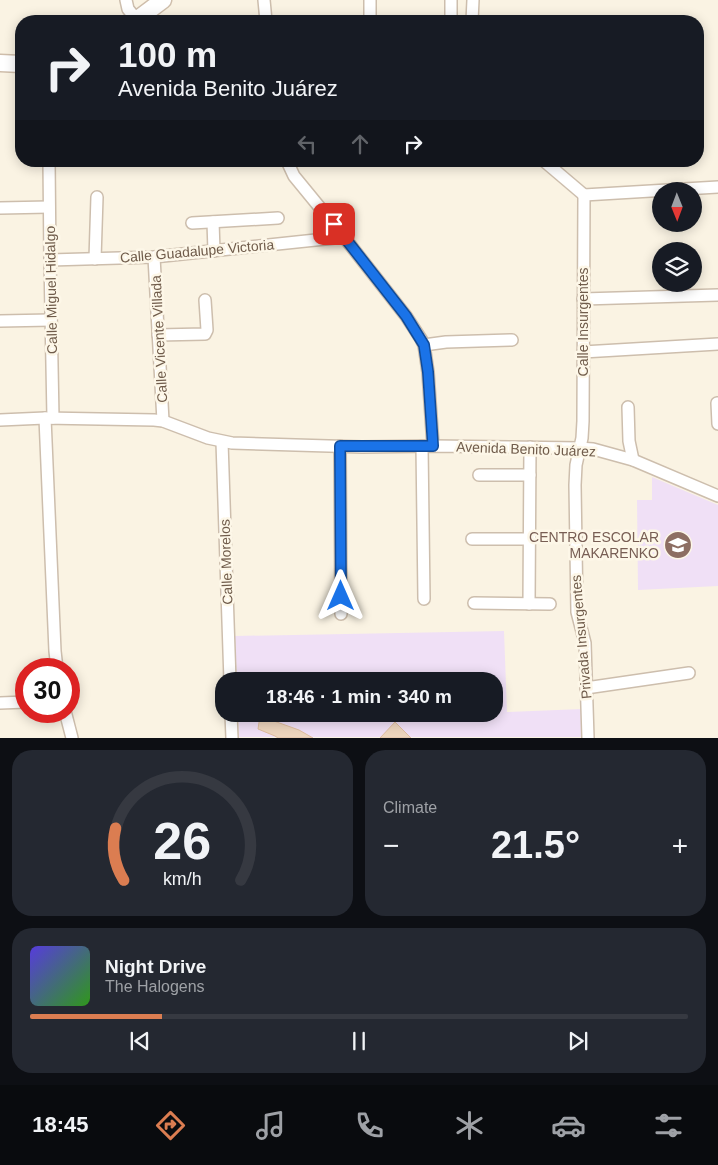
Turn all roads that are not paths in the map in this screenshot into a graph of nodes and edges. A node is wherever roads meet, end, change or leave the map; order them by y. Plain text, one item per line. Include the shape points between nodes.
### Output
1 (126, 0) edge
2 (163, 0) edge
3 (264, 0) edge
4 (370, 0) edge
5 (451, 0) edge
6 (473, 0) edge
7 (132, 15) edge
8 (143, 15) edge
9 (265, 15) edge
10 (370, 15) edge
11 (450, 15) edge
12 (472, 15) edge
13 (0, 63) edge
14 (15, 64) edge
15 (49, 167) edge
16 (290, 167) edge
17 (551, 167) edge
18 (718, 188) edge
19 (584, 196) junction
20 (97, 198) dead end
21 (49, 207) junction
22 (0, 208) edge
23 (278, 218) dead end
24 (213, 222) junction
25 (192, 223) dead end
26 (344, 237) junction
27 (214, 251) junction
28 (154, 257) junction
29 (95, 259) junction
30 (50, 260) junction
31 (718, 296) edge
32 (583, 299) junction
33 (205, 300) dead end
34 (51, 320) junction
35 (0, 322) edge
36 (158, 335) junction
37 (512, 340) dead end
38 (718, 344) edge
39 (424, 345) junction
40 (583, 352) junction
41 (628, 406) dead end
42 (718, 410) edge
43 (49, 418) junction
44 (0, 420) edge
45 (163, 421) junction
46 (718, 424) edge
47 (222, 442) junction
48 (340, 446) junction
49 (428, 446) junction
50 (530, 447) junction
51 (579, 448) junction
52 (633, 460) junction
53 (479, 475) dead end
54 (530, 475) junction
55 (718, 496) edge
56 (530, 539) junction
57 (472, 540) dead end
58 (424, 599) dead end
59 (474, 603) dead end
60 (529, 604) junction
61 (550, 604) dead end
62 (341, 614) dead end
63 (56, 658) edge
64 (230, 672) edge
65 (689, 673) dead end
66 (586, 688) junction
67 (15, 702) edge
68 (0, 703) edge
69 (231, 722) edge
70 (68, 723) edge
71 (72, 738) edge
72 (232, 738) edge
73 (588, 738) edge

1 - 7 street
2 - 8 street
3 - 9 street
4 - 10 street
5 - 11 street
6 - 12 street
13 - 14 street
15 - 21 street, Calle Miguel Hidalgo
16 - 26 street
17 - 19 street
18 - 19 street
19 - 32 street, Calle Insurgentes
20 - 29 street
21 - 22 street
21 - 30 street, Calle Miguel Hidalgo
23 - 24 street
24 - 25 street
24 - 27 street
26 - 27 street, Calle Guadalupe Victoria
26 - 39 street via 406,316
27 - 28 street, Calle Guadalupe Victoria
28 - 29 street, Calle Guadalupe Victoria
28 - 36 street, Calle Vicente Villada
29 - 30 street, Calle Guadalupe Victoria
30 - 34 street, Calle Miguel Hidalgo
31 - 32 street
32 - 40 street, Calle Insurgentes
33 - 36 street via 205,334
34 - 35 street
34 - 43 street, Calle Miguel Hidalgo
36 - 45 street, Calle Vicente Villada
37 - 39 street
38 - 40 street
39 - 49 street via 428,372
40 - 51 street, Calle Insurgentes via 583,421
41 - 52 street
42 - 46 street
43 - 44 street, Avenida Benito Juárez
43 - 45 street, Avenida Benito Juárez
43 - 63 street, Calle Miguel Hidalgo
45 - 47 street, Avenida Benito Juárez
47 - 48 street, Avenida Benito Juárez
47 - 64 street, Calle Morelos
48 - 49 street, Avenida Benito Juárez
48 - 62 street
49 - 50 street, Avenida Benito Juárez
49 - 58 street
50 - 51 street, Avenida Benito Juárez
50 - 54 street
51 - 52 street, Avenida Benito Juárez
51 - 66 street, Privada Insurgentes via 575,485 577,612 584,643
52 - 55 street, Avenida Benito Juárez
53 - 54 street
54 - 56 street
56 - 57 street
56 - 60 street
59 - 60 street
60 - 61 street
65 - 66 street
66 - 73 street, Privada Insurgentes
67 - 68 street
69 - 72 street
70 - 71 street

